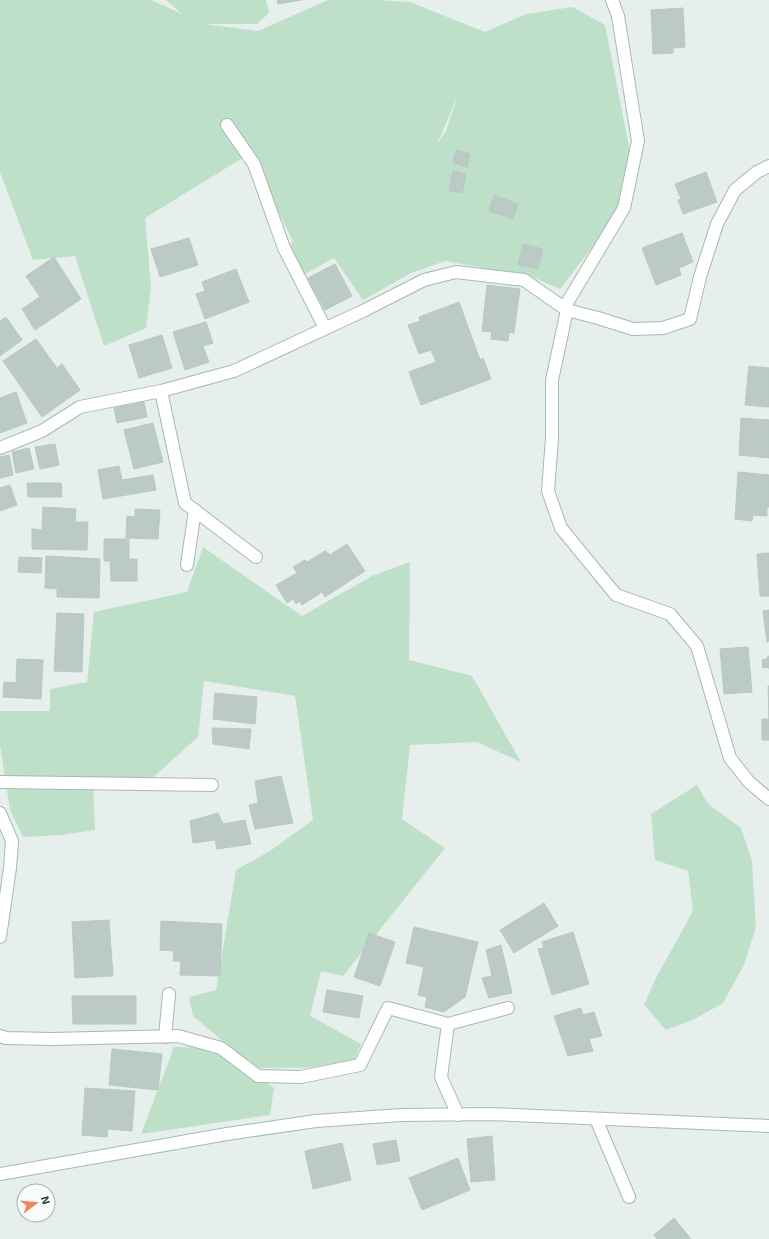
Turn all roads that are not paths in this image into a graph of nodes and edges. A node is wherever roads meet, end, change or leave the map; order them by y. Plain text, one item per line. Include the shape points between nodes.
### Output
1 (612, 0) edge
2 (227, 124) dead end
3 (769, 166) edge
4 (566, 309) junction
5 (325, 328) junction
6 (161, 391) junction
7 (0, 448) edge
8 (195, 510) junction
9 (256, 557) dead end
10 (187, 565) dead end
11 (0, 782) edge
12 (212, 785) dead end
13 (769, 799) edge
14 (0, 813) edge
15 (0, 937) edge
16 (169, 994) dead end
17 (508, 1008) dead end
18 (448, 1024) junction
19 (0, 1036) edge
20 (165, 1037) junction
21 (458, 1115) junction
22 (596, 1119) junction
23 (769, 1126) edge
24 (0, 1174) edge
25 (629, 1197) dead end

1 - 4 street via 618,16 638,141 624,208
2 - 5 street via 254,164 284,248
3 - 4 street via 757,172 735,190 717,224 690,319 663,328 633,329
4 - 5 street via 524,280 456,272 424,280
4 - 13 street via 552,380 552,438 548,491 561,528 616,595 670,614 697,646 730,758 749,782
5 - 6 street via 234,371
6 - 7 street via 80,407 42,431
6 - 8 street via 185,502
8 - 9 street
8 - 10 street
11 - 12 street
14 - 15 street via 12,841
16 - 20 street
17 - 18 street
18 - 20 street via 388,1008 360,1065 301,1077 258,1076 221,1048 178,1036
18 - 21 street via 441,1077
19 - 20 street via 52,1039
21 - 22 street
21 - 24 street via 401,1115 316,1121
22 - 23 street
22 - 25 street

